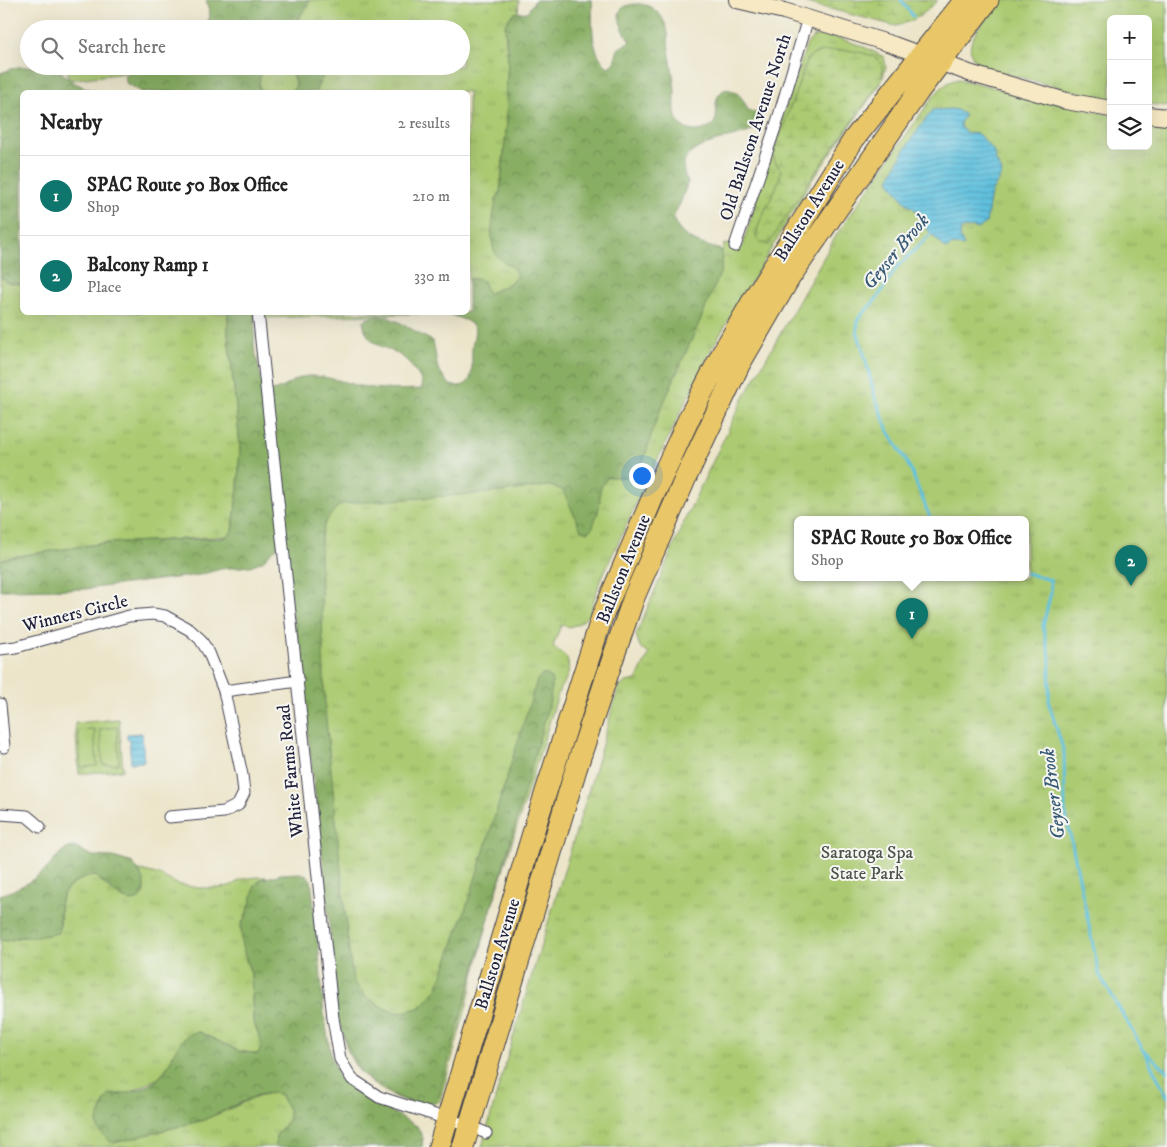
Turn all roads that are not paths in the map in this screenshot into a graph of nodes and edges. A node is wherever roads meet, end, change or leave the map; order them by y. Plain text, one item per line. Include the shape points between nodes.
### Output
1 (737, 0) edge
2 (965, 0) edge
3 (988, 0) edge
4 (808, 18) junction
5 (930, 59) junction
6 (1107, 108) edge
7 (1152, 115) edge
8 (1167, 117) edge
9 (735, 246) dead end
10 (258, 315) edge
11 (0, 649) edge
12 (298, 681) junction
13 (224, 691) junction
14 (0, 704) edge
15 (4, 747) dead end
16 (0, 814) edge
17 (169, 817) dead end
18 (40, 827) dead end
19 (447, 1118) junction
20 (477, 1129) junction
21 (439, 1147) edge
22 (463, 1147) edge

1 - 4 street
2 - 5 highway, Ballston Avenue
3 - 5 highway, Ballston Avenue
4 - 5 street
4 - 9 street, Old Ballston Avenue North
5 - 6 street via 1066,101
5 - 19 highway, Ballston Avenue via 854,139 756,295 695,406 655,492 602,617
5 - 20 highway, Ballston Avenue via 790,277 738,365 634,597 576,769
7 - 8 street
10 - 12 street, White Farms Road
11 - 13 street, Winners Circle via 129,616 165,616 200,639
12 - 13 street
12 - 19 street, White Farms Road via 340,1059 352,1080 379,1097
13 - 17 street, Winners Circle via 244,793 238,805 224,812
14 - 15 street
16 - 18 street via 27,816
19 - 20 street, White Farms Road
19 - 21 highway, Ballston Avenue
20 - 22 highway, Ballston Avenue

